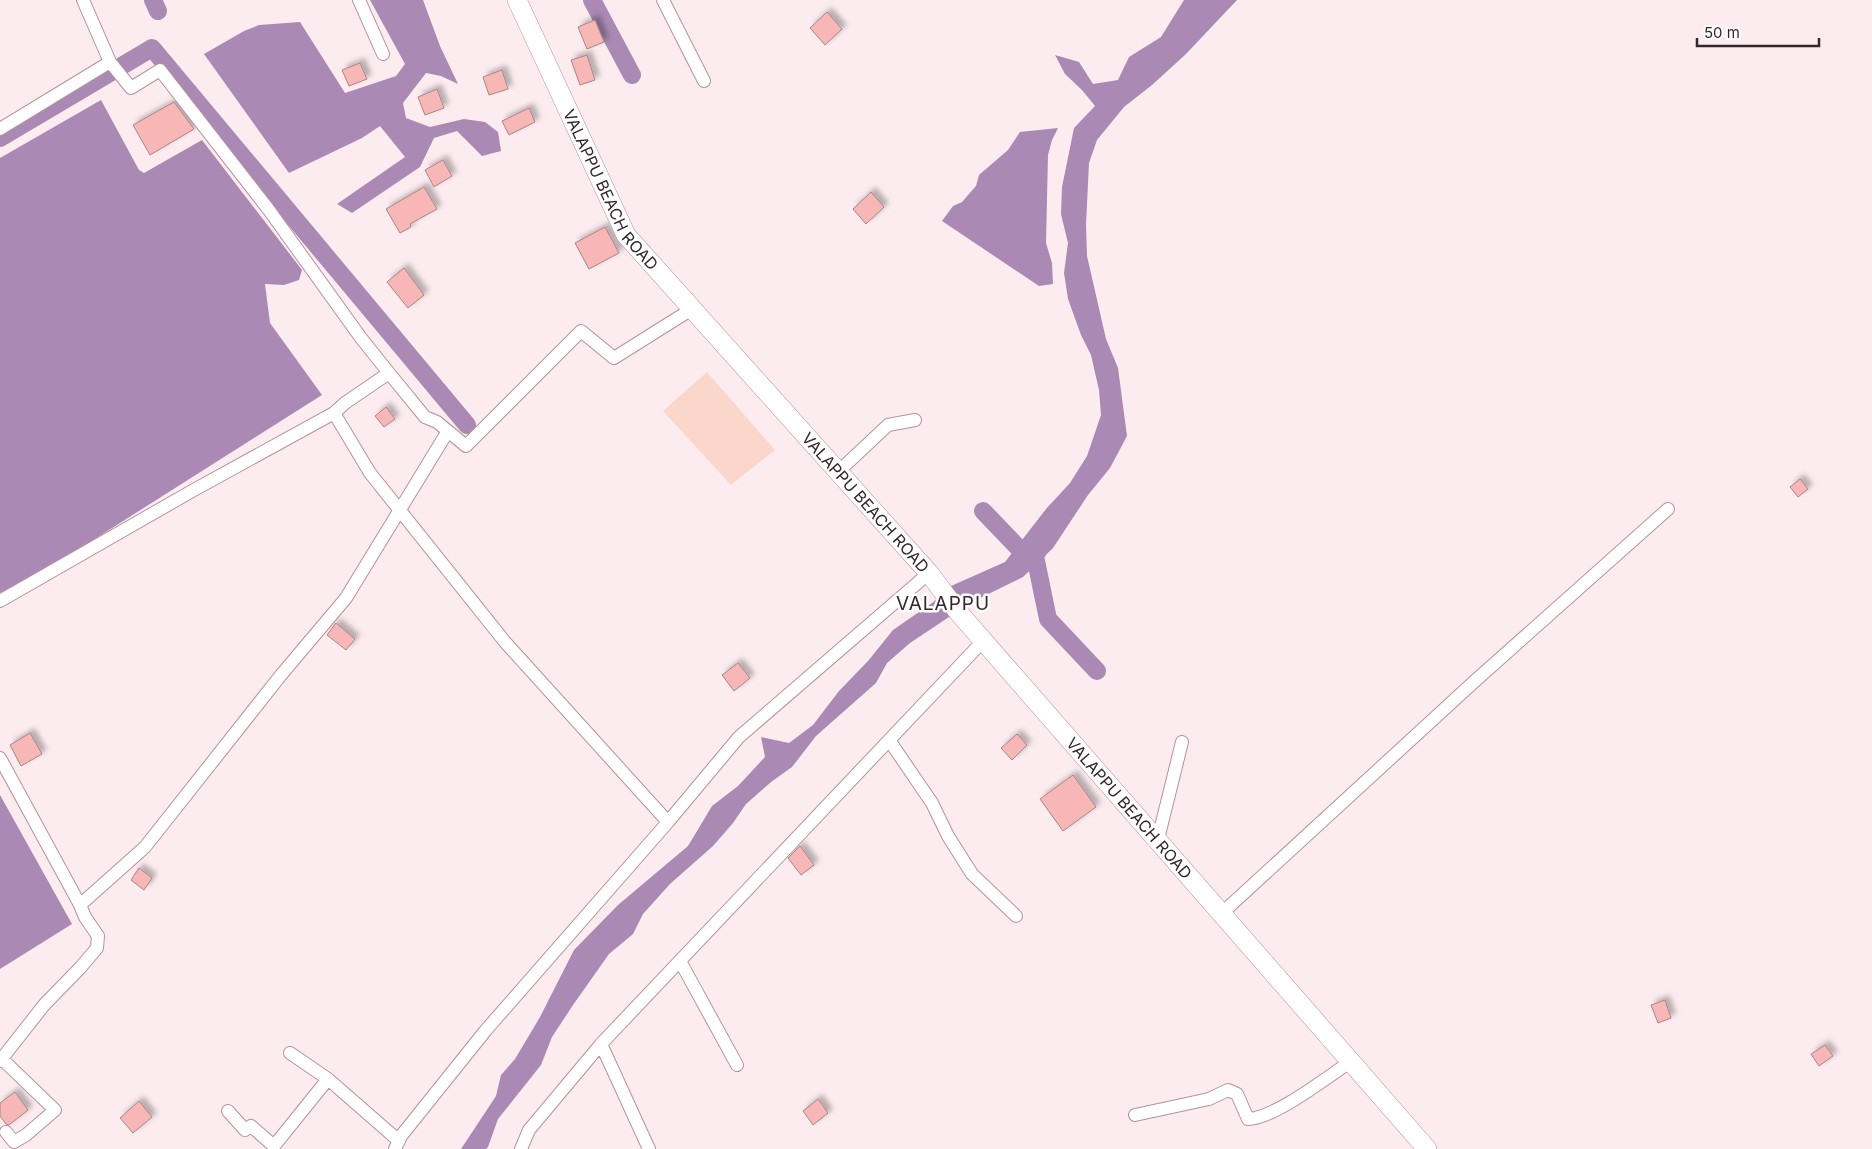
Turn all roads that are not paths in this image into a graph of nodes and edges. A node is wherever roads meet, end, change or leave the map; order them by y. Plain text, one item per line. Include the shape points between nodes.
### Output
1 (83, 0) edge
2 (359, 0) edge
3 (518, 0) edge
4 (663, 0) edge
5 (383, 54) dead end
6 (111, 64) junction
7 (704, 82) dead end
8 (0, 129) edge
9 (692, 309) junction
10 (389, 373) junction
11 (334, 413) junction
12 (915, 420) dead end
13 (448, 432) junction
14 (838, 472) junction
15 (1668, 509) dead end
16 (400, 511) junction
17 (929, 574) junction
18 (0, 601) edge
19 (984, 640) junction
20 (889, 740) junction
21 (1182, 742) dead end
22 (0, 758) edge
23 (668, 822) junction
24 (1158, 839) junction
25 (80, 905) junction
26 (1221, 914) junction
27 (1016, 916) dead end
28 (680, 961) junction
29 (601, 1044) junction
30 (290, 1053) dead end
31 (1, 1060) edge
32 (1350, 1062) junction
33 (737, 1065) dead end
34 (328, 1079) junction
35 (228, 1111) dead end
36 (1135, 1115) dead end
37 (6, 1132) dead end
38 (397, 1145) edge
39 (521, 1149) edge
40 (649, 1149) edge
41 (1427, 1149) edge

1 - 6 street
2 - 5 street
3 - 9 main road, VALAPPU BEACH ROAD via 626,235
4 - 7 street
6 - 8 street
6 - 10 street via 131,88 160,70 269,210 360,338
9 - 13 street via 614,358 581,331 466,446
9 - 14 main road, VALAPPU BEACH ROAD
10 - 11 street
10 - 13 street via 425,417
11 - 16 street via 370,473
11 - 18 street
12 - 14 street via 888,425
13 - 16 street
14 - 17 main road, VALAPPU BEACH ROAD
15 - 26 street
16 - 23 street via 505,642
16 - 25 street via 346,598 280,675 145,847
17 - 19 main road, VALAPPU BEACH ROAD
17 - 23 street via 739,738
19 - 20 street
19 - 24 main road, VALAPPU BEACH ROAD
20 - 27 street via 932,803 972,874
20 - 28 street
21 - 24 street
22 - 25 street
23 - 38 street via 486,1030
24 - 26 main road, VALAPPU BEACH ROAD
25 - 31 street via 98,936 97,948 44,1005
26 - 32 main road, VALAPPU BEACH ROAD
28 - 29 street
28 - 33 street
29 - 39 street via 529,1130
29 - 40 street
30 - 34 street
31 - 37 street via 55,1110 14,1142
32 - 36 street via 1275,1110 1254,1119 1248,1119 1237,1094 1228,1090 1209,1099
32 - 41 main road, VALAPPU BEACH ROAD
34 - 35 street via 274,1146 251,1126 244,1130
34 - 38 street

